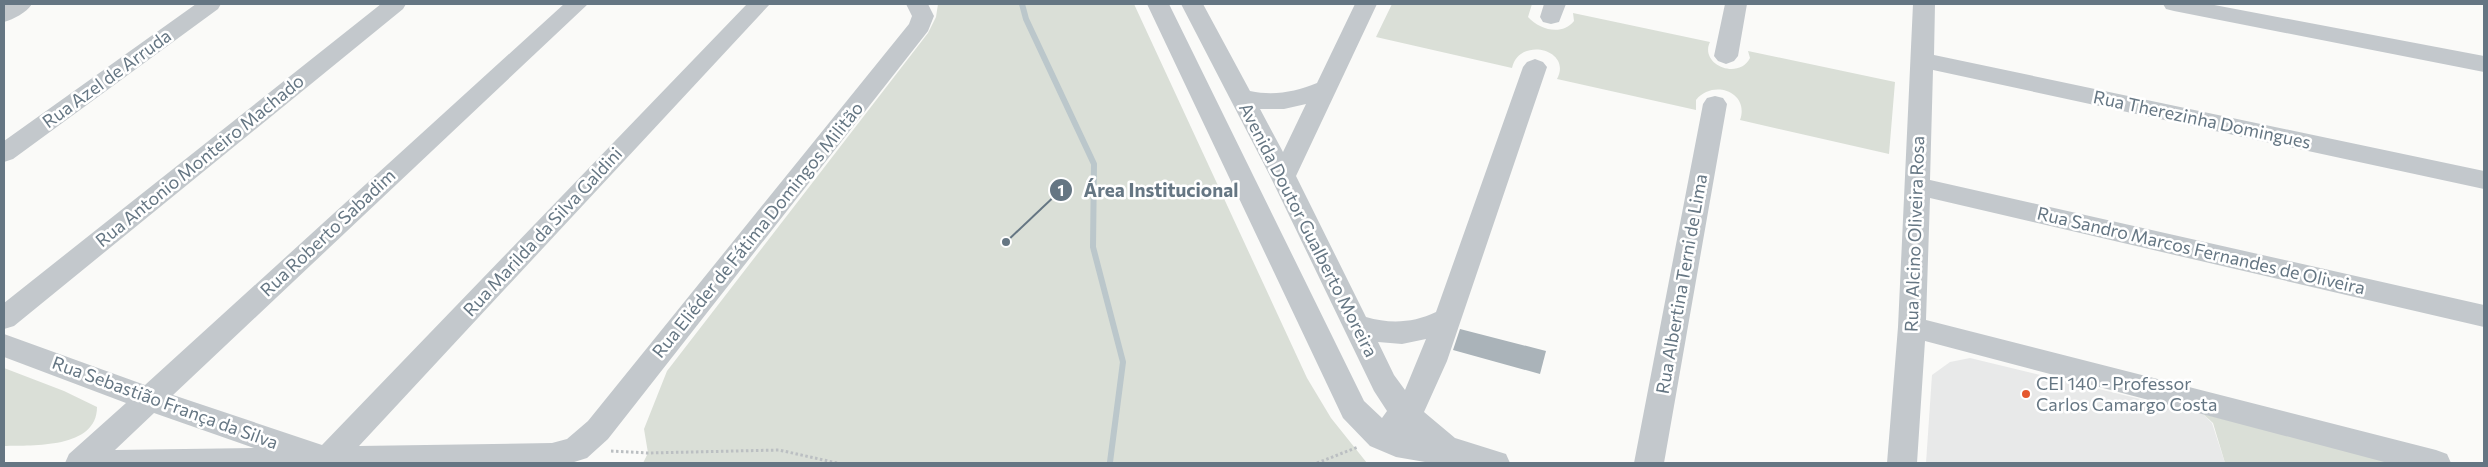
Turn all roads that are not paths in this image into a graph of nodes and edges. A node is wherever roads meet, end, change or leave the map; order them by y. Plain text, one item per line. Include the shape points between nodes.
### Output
1 (22, 4) edge
2 (210, 4) edge
3 (396, 4) edge
4 (577, 4) edge
5 (759, 4) edge
6 (917, 4) edge
7 (1158, 4) edge
8 (1192, 4) edge
9 (1366, 4) edge
10 (1736, 4) edge
11 (1924, 4) edge
12 (2174, 4) edge
13 (4, 15) edge
14 (1726, 56) dead end
15 (1921, 60) junction
16 (2484, 64) edge
17 (1535, 67) dead end
18 (1326, 88) junction
19 (1242, 98) junction
20 (1715, 104) dead end
21 (4, 153) edge
22 (1283, 176) junction
23 (2484, 180) edge
24 (1917, 186) junction
25 (2484, 316) edge
26 (4, 318) edge
27 (1447, 319) junction
28 (1356, 325) junction
29 (1912, 327) junction
30 (4, 345) edge
31 (149, 399) junction
32 (1422, 435) junction
33 (327, 460) junction
34 (80, 463) edge
35 (99, 463) edge
36 (1495, 463) edge
37 (1649, 463) edge
38 (1902, 463) edge
39 (2436, 463) edge

1 - 13 street
2 - 21 street, Rua Azel de Arruda
3 - 26 street, Rua Antonio Monteiro Machado
4 - 31 street, Rua Roberto Sabadim
5 - 33 street, Rua Marilda da Silva Galdini
6 - 33 street, Rua Eliéder de Fátima Domingos Militão via 923,16 920,26 598,430 576,449 552,456
7 - 32 street, Avenida Doutor Gualberto Moreira via 1353,408 1373,430
8 - 19 street, Avenida Doutor Gualberto Moreira
9 - 18 street
10 - 14 street
11 - 15 street, Rua Alcino Oliveira Rosa
12 - 16 street
15 - 23 street, Rua Therezinha Domingues
15 - 24 street, Rua Alcino Oliveira Rosa
17 - 27 street
18 - 19 street via 1306,98 1284,102 1262,103
18 - 22 street
19 - 22 street, Avenida Doutor Gualberto Moreira
20 - 37 street, Rua Albertina Terni de Lima
22 - 28 street, Avenida Doutor Gualberto Moreira
24 - 25 street, Rua Sandro Marcos Fernandes de Oliveira
24 - 29 street, Rua Alcino Oliveira Rosa
27 - 28 street via 1427,330 1408,333 1369,330
27 - 32 street via 1418,397
28 - 32 street, Avenida Doutor Gualberto Moreira via 1384,383
29 - 38 street, Rua Alcino Oliveira Rosa
29 - 39 street
30 - 31 street, Rua Sebastião França da Silva
31 - 33 street, Rua Sebastião França da Silva
31 - 34 street, Rua Roberto Sabadim
32 - 36 street
33 - 35 street

